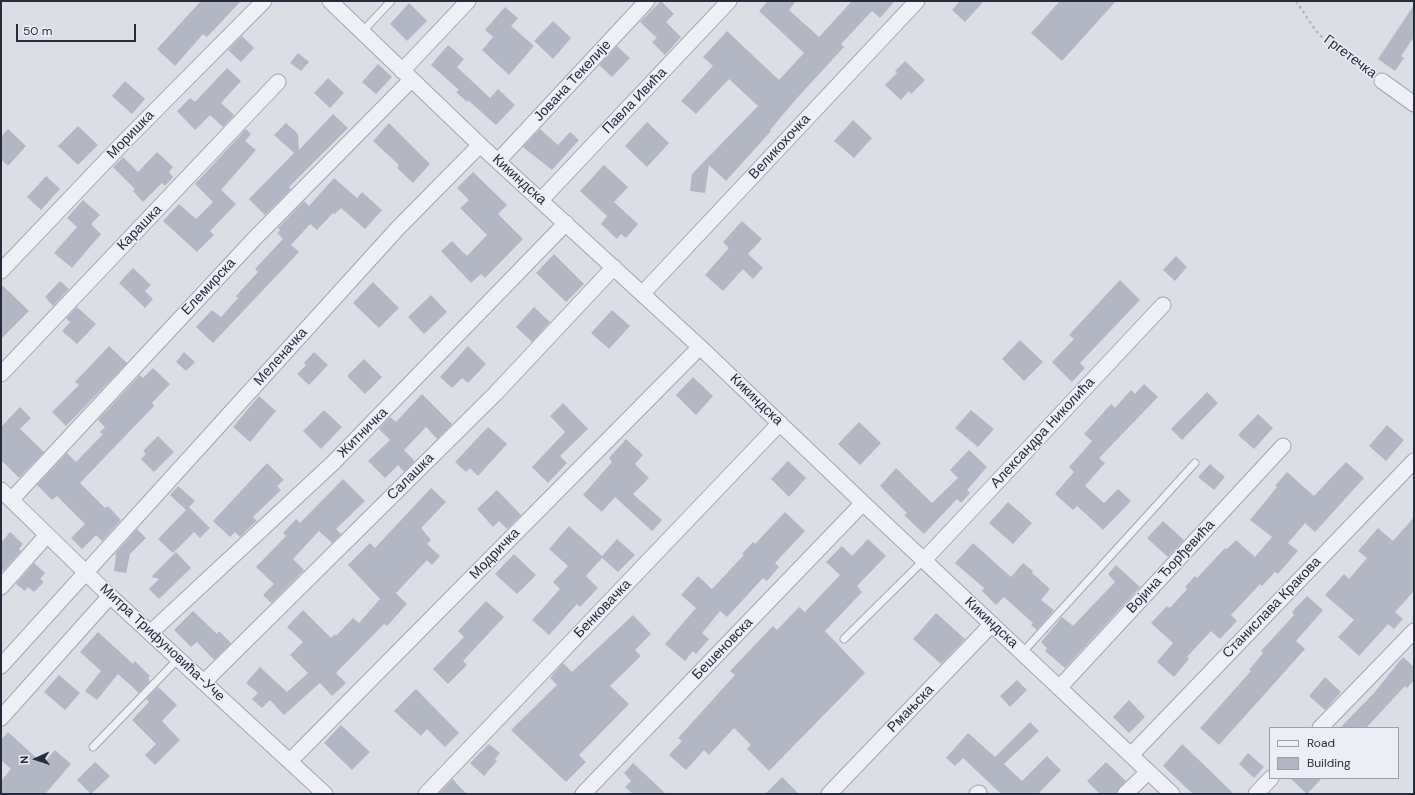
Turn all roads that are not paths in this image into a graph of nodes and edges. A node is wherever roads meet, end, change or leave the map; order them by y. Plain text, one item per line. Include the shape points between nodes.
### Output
1 (264, 1) edge
2 (330, 1) edge
3 (391, 1) edge
4 (468, 1) edge
5 (647, 1) edge
6 (729, 1) edge
7 (917, 1) edge
8 (363, 31) junction
9 (407, 75) junction
10 (1382, 81) road end
11 (278, 82) dead end
12 (1414, 104) edge
13 (480, 144) junction
14 (498, 161) junction
15 (541, 200) junction
16 (566, 223) junction
17 (614, 267) junction
18 (1, 271) edge
19 (643, 293) junction
20 (1163, 305) dead end
21 (700, 347) junction
22 (1, 374) edge
23 (780, 423) junction
24 (1284, 446) dead end
25 (1414, 462) edge
26 (1195, 463) dead end
27 (6, 495) edge
28 (863, 503) junction
29 (47, 535) junction
30 (924, 560) junction
31 (86, 573) junction
32 (1, 587) edge
33 (110, 596) junction
34 (992, 624) junction
35 (1414, 630) edge
36 (150, 633) junction
37 (844, 639) dead end
38 (1023, 652) junction
39 (179, 658) junction
40 (1, 666) edge
41 (204, 682) junction
42 (1059, 688) junction
43 (1, 718) edge
44 (1321, 727) edge
45 (92, 747) dead end
46 (1131, 755) junction
47 (290, 761) junction
48 (1148, 772) junction
49 (1270, 779) edge
50 (325, 794) edge
51 (426, 794) edge
52 (583, 794) edge
53 (829, 794) edge
54 (1125, 794) edge
55 (1172, 794) edge
56 (1256, 794) edge

1 - 18 street, Моришка via 120,145
2 - 8 street, Кикиндска
3 - 8 lane
4 - 9 street, Елемирска
5 - 14 street, Јована Текелије
6 - 15 street, Павла Ивића
7 - 19 street, Великохочка
8 - 9 street, Кикиндска
9 - 13 street, Кикиндска
9 - 27 street, Елемирска via 255,238
10 - 12 street, Гргетечка
11 - 22 street, Карашка
13 - 14 street, Кикиндска
13 - 31 street, Меленачка via 388,240
14 - 15 street, Кикиндска
15 - 16 street, Кикиндска
16 - 17 street, Кикиндска
16 - 36 street, Житничка via 334,462
17 - 19 street, Кикиндска
17 - 41 street, Салашка via 494,394
19 - 21 street, Кикиндска
20 - 30 street, Александра Николића
21 - 23 street, Кикиндска
21 - 47 street, Модричка
23 - 28 street, Кикиндска
23 - 51 street, Бенковачка
24 - 42 street, Војина Ђорђевића
25 - 46 street, Станислава Кракова
26 - 38 lane
27 - 29 street, Митра Трифуновића-Уче
28 - 30 street, Кикиндска
28 - 52 street, Бешеновска
29 - 31 street, Митра Трифуновића-Уче
29 - 32 street
30 - 34 street, Кикиндска
30 - 37 lane
31 - 33 street, Митра Трифуновића-Уче
31 - 40 street, Меленачка
33 - 36 street, Митра Трифуновића-Уче
33 - 43 street
34 - 38 street, Кикиндска
34 - 53 street, Рмањска
35 - 44 street
36 - 39 street, Митра Трифуновића-Уче
38 - 42 street, Кикиндска
39 - 41 street, Митра Трифуновића-Уче
39 - 45 lane
41 - 47 street, Митра Трифуновића-Уче
42 - 46 street, Кикиндска
46 - 48 street, Кикиндска
47 - 50 street, Митра Трифуновића-Уче
48 - 54 street
48 - 55 street, Кикиндска
49 - 56 street

